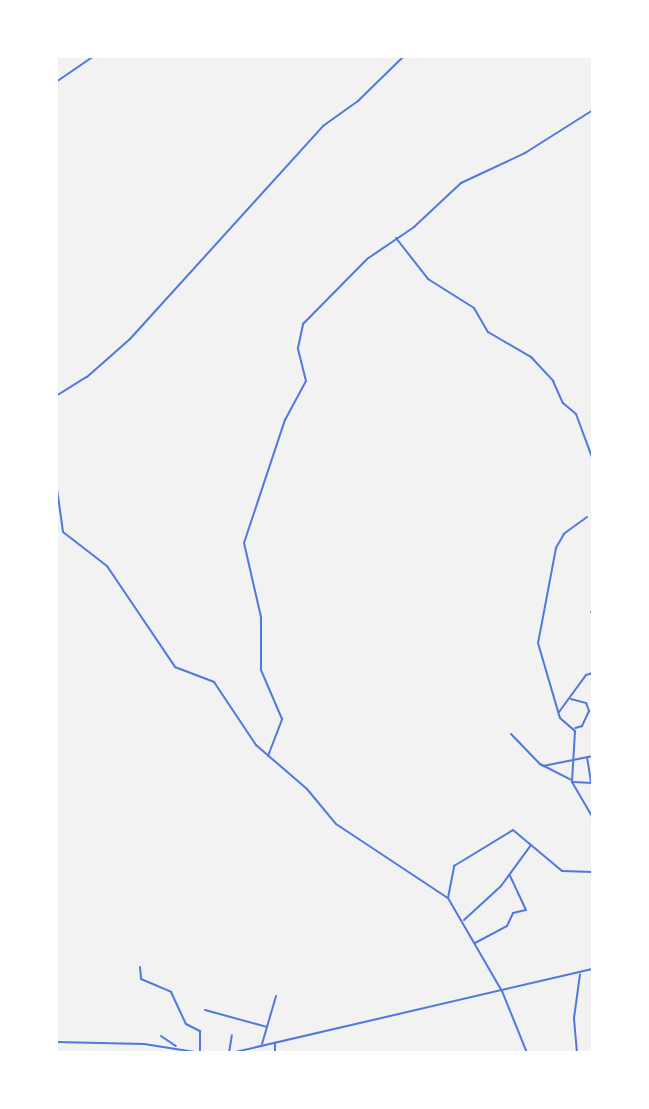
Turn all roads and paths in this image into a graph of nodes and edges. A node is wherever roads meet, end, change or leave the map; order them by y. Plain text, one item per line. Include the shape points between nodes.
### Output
1 (94, 56) edge
2 (404, 56) edge
3 (56, 82) edge
4 (593, 110) edge
5 (396, 238) junction
6 (56, 396) edge
7 (593, 460) edge
8 (56, 482) edge
9 (587, 517) dead end
10 (593, 673) edge
11 (571, 698) junction
12 (558, 713) junction
13 (574, 728) junction
14 (511, 734) dead end
15 (268, 756) junction
16 (593, 756) edge
17 (587, 757) junction
18 (575, 761) junction
19 (543, 766) junction
20 (571, 781) junction
21 (592, 783) edge
22 (593, 818) edge
23 (531, 845) junction
24 (593, 872) edge
25 (510, 875) junction
26 (448, 898) junction
27 (463, 921) junction
28 (474, 943) junction
29 (139, 967) dead end
30 (593, 969) edge
31 (580, 972) junction
32 (502, 991) junction
33 (276, 996) dead end
34 (205, 1010) dead end
35 (267, 1027) junction
36 (161, 1035) dead end
37 (232, 1035) dead end
38 (56, 1042) edge
39 (275, 1042) junction
40 (262, 1045) junction
41 (176, 1047) junction
42 (201, 1053) edge
43 (230, 1053) edge
44 (275, 1053) edge
45 (527, 1053) edge
46 (577, 1053) edge

1 - 3 street
2 - 6 street via 355,103 323,125 130,339 87,377
4 - 5 street via 524,153 461,183
5 - 7 street via 428,279 474,308 488,332 531,358 553,380 563,402 576,414
5 - 15 street via 367,258 304,322 298,348 306,381 285,419 245,535 261,617 261,670 282,719
8 - 15 street via 60,525 66,536 105,564 175,667 214,682 247,734
9 - 12 street via 564,534 556,548 538,633 543,671
10 - 11 street via 586,675
11 - 12 street
11 - 13 street via 586,703 589,711 582,726
12 - 13 street
13 - 18 street
14 - 19 street
15 - 26 street via 307,789 336,824
16 - 17 street
17 - 18 street
17 - 21 street
18 - 19 street
18 - 20 street
19 - 20 street
20 - 21 street
20 - 22 street
23 - 24 street via 562,871
23 - 25 street
23 - 26 street via 513,830 458,862 451,870
25 - 27 street
25 - 28 street via 526,909 513,914 507,926
26 - 27 street
27 - 28 street
28 - 32 street
29 - 42 street via 141,979 171,992 186,1024 201,1031
30 - 31 street
31 - 32 street
31 - 46 street via 574,1022
32 - 39 street
32 - 45 street
33 - 35 street
34 - 35 street
35 - 40 street
36 - 41 street
37 - 43 street
38 - 41 street
39 - 40 street
39 - 44 street
40 - 43 street
41 - 42 street

